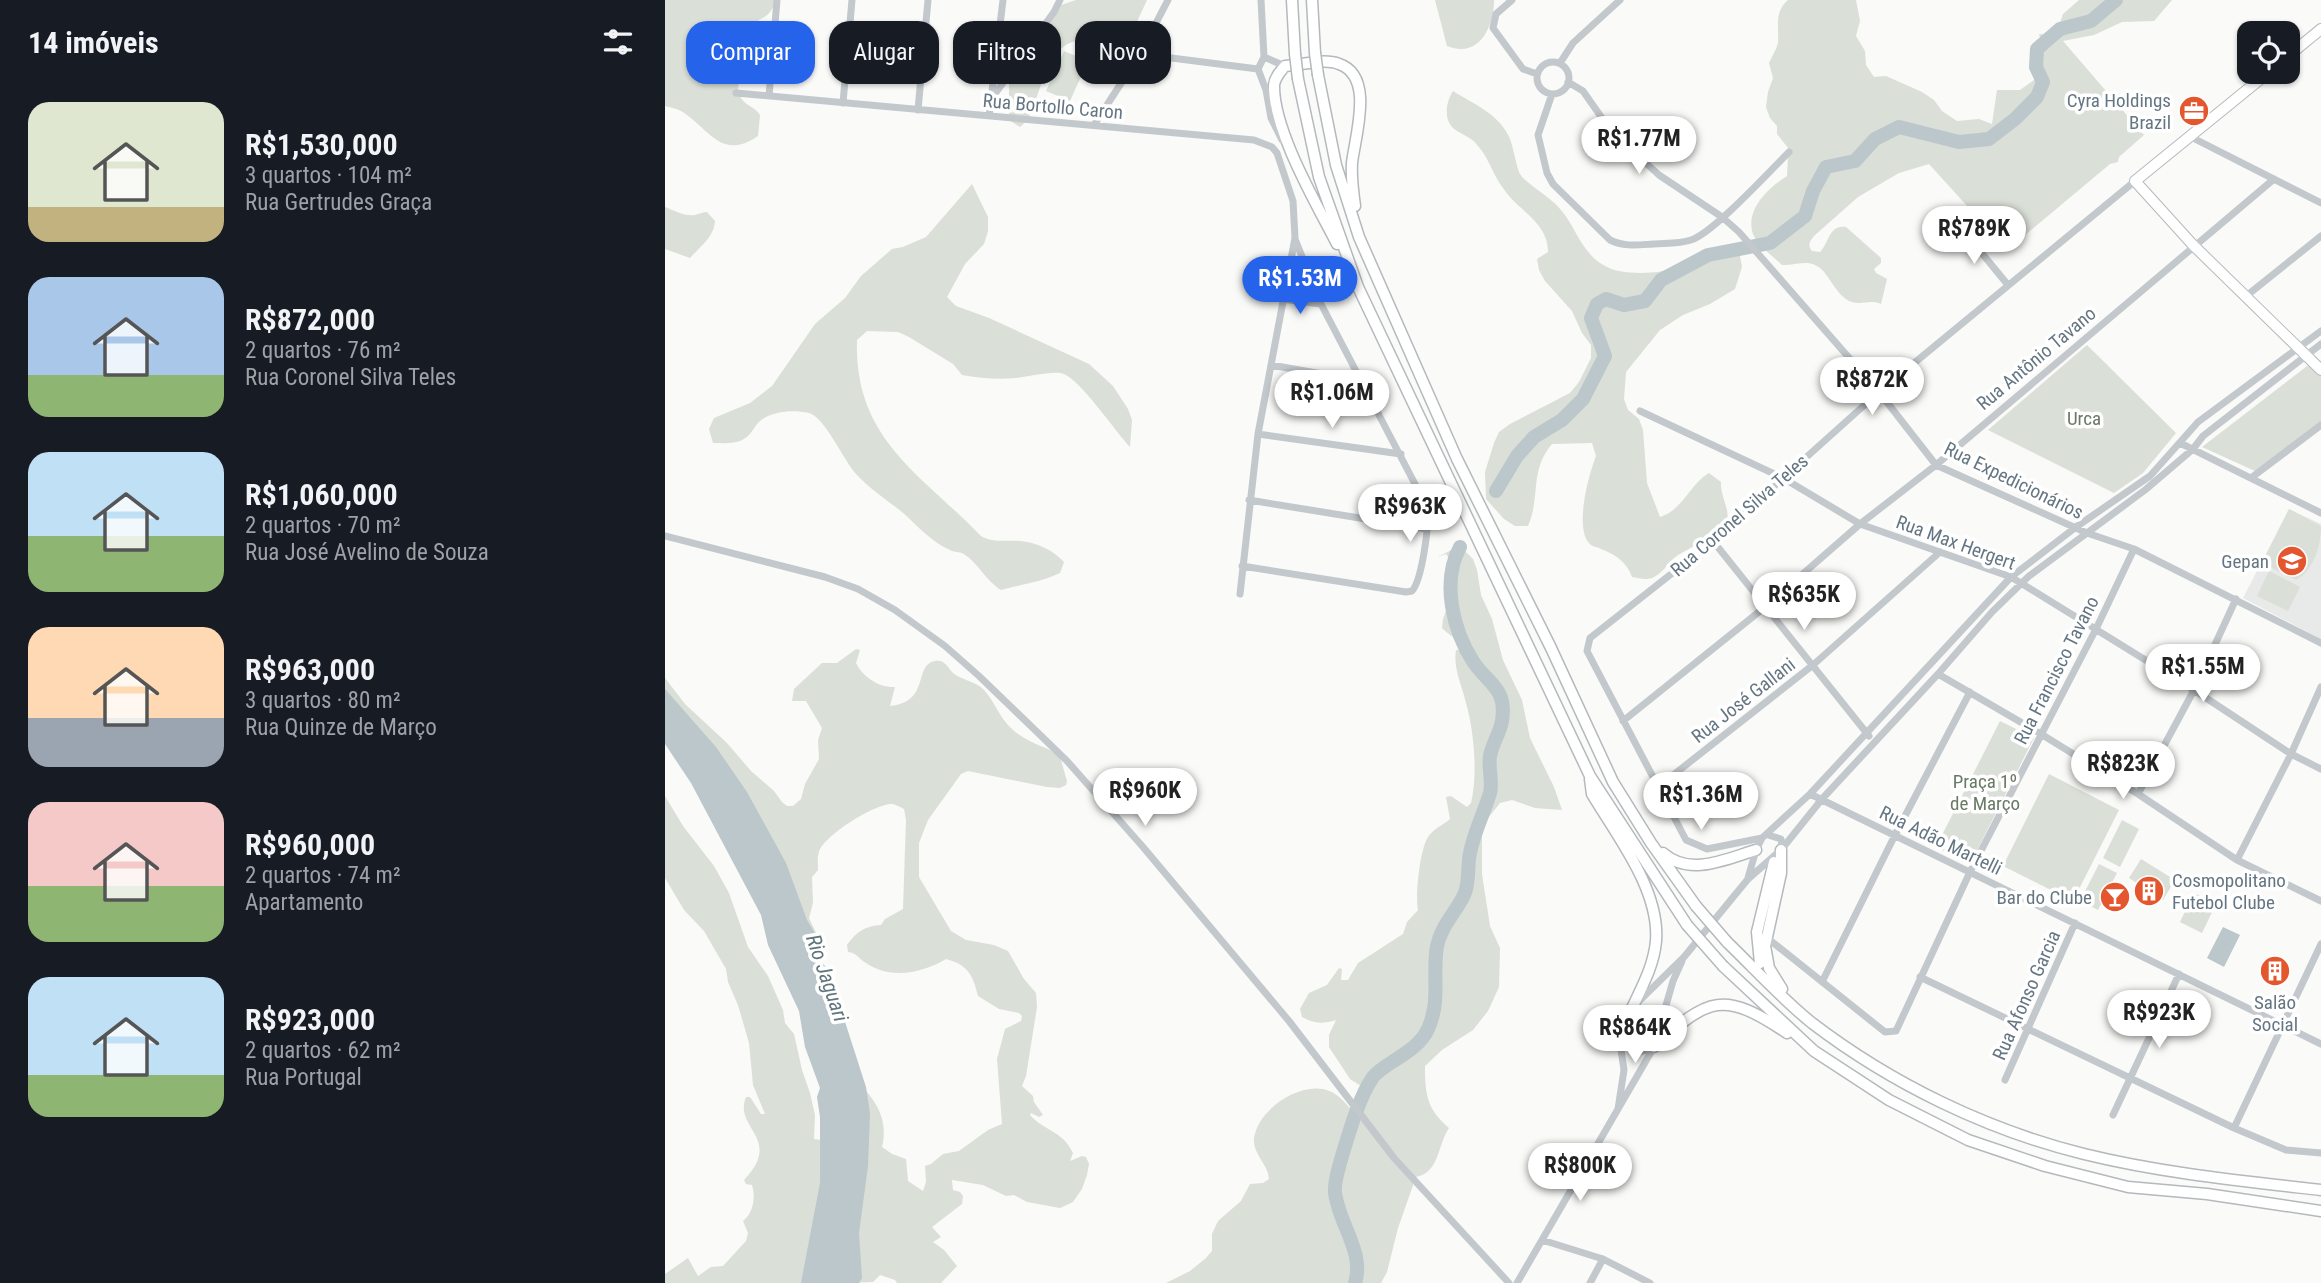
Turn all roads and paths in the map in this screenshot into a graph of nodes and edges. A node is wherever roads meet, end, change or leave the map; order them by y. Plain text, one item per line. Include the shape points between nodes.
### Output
1 (777, 0) edge
2 (852, 0) edge
3 (928, 0) edge
4 (1003, 0) edge
5 (1060, 0) edge
6 (1168, 0) edge
7 (1261, 0) edge
8 (1292, 0) edge
9 (1312, 0) edge
10 (1512, 0) edge
11 (1620, 0) edge
12 (1157, 21) edge
13 (2321, 29) edge
14 (2300, 46) edge
15 (1264, 57) junction
16 (1171, 58) edge
17 (1560, 63) junction
18 (1285, 66) junction
19 (1258, 69) junction
20 (1537, 74) junction
21 (1568, 82) junction
22 (1120, 84) edge
23 (2255, 84) edge
24 (736, 93) dead end
25 (1552, 94) junction
26 (769, 96) junction
27 (992, 99) junction
28 (843, 103) junction
29 (918, 110) junction
30 (989, 116) junction
31 (1094, 125) junction
32 (2191, 137) junction
33 (1789, 152) dead end
34 (1296, 164) junction
35 (2274, 179) junction
36 (2135, 181) junction
37 (2321, 203) edge
38 (1722, 218) junction
39 (1962, 229) dead end
40 (2321, 236) edge
41 (1359, 237) junction
42 (1295, 238) junction
43 (2193, 245) junction
44 (2008, 285) junction
45 (1358, 287) junction
46 (2245, 297) junction
47 (1282, 299) junction
48 (1321, 304) junction
49 (2321, 331) edge
50 (2321, 344) edge
51 (2297, 348) junction
52 (2306, 356) junction
53 (1271, 365) junction
54 (2321, 370) edge
55 (1362, 381) junction
56 (1879, 391) junction
57 (1640, 411) dead end
58 (2321, 425) edge
59 (1258, 434) junction
60 (2180, 443) junction
61 (2193, 449) junction
62 (1401, 454) junction
63 (1936, 464) junction
64 (1783, 478) junction
65 (2251, 478) junction
66 (1249, 500) junction
67 (2321, 513) edge
68 (1860, 524) junction
69 (2076, 527) junction
70 (1427, 529) junction
71 (2087, 533) junction
72 (665, 536) edge
73 (1713, 541) junction
74 (2134, 549) junction
75 (1940, 552) junction
76 (1242, 566) junction
77 (2011, 577) junction
78 (2022, 583) junction
79 (1240, 594) dead end
80 (2236, 598) junction
81 (1765, 607) junction
82 (2096, 629) junction
83 (2321, 643) edge
84 (1813, 665) junction
85 (1938, 674) junction
86 (2321, 687) edge
87 (2194, 690) junction
88 (1970, 692) junction
89 (1623, 721) junction
90 (1866, 733) junction
91 (2041, 734) junction
92 (1875, 741) junction
93 (2291, 754) junction
94 (2321, 769) edge
95 (1590, 776) junction
96 (1658, 787) junction
97 (1810, 794) junction
98 (2138, 794) junction
99 (1822, 799) junction
100 (1895, 835) junction
101 (1765, 836) junction
102 (1651, 843) junction
103 (1756, 850) junction
104 (1779, 851) junction
105 (2237, 860) junction
106 (1971, 872) junction
107 (1748, 878) junction
108 (2321, 901) edge
109 (2075, 923) junction
110 (1766, 937) junction
111 (2321, 944) edge
112 (1684, 957) junction
113 (2179, 974) junction
114 (1920, 977) junction
115 (1764, 979) junction
116 (1822, 982) junction
117 (1793, 1006) junction
118 (1632, 1008) junction
119 (2282, 1025) junction
120 (2028, 1029) junction
121 (1621, 1043) junction
122 (2321, 1044) edge
123 (1654, 1047) junction
124 (1814, 1051) junction
125 (2130, 1078) junction
126 (2005, 1080) dead end
127 (1618, 1109) junction
128 (2113, 1115) dead end
129 (2234, 1128) junction
130 (2321, 1153) edge
131 (2321, 1190) edge
132 (2321, 1211) edge
133 (1542, 1240) junction
134 (1603, 1259) junction
135 (1509, 1283) edge
136 (1517, 1283) edge
137 (1590, 1283) edge
138 (1650, 1283) edge

1 - 26 street
2 - 28 street
3 - 29 street
4 - 27 street
5 - 27 street
6 - 12 street
7 - 15 street
8 - 45 highway, bridge via 1298,79 1319,177
9 - 41 highway, bridge via 1318,75 1336,165
10 - 20 street via 1496,14 1493,28 1523,69
11 - 17 street via 1573,43
13 - 14 main road
15 - 18 street
15 - 19 street
16 - 19 street
17 - 20 street via 1545,63
17 - 21 street
18 - 34 highway via 1274,85
18 - 41 highway via 1338,63 1356,79 1360,116 1352,188
19 - 34 street via 1271,118
20 - 25 street via 1540,88
21 - 25 street
21 - 38 street, Rua Expedicionários via 1583,91 1611,131 1659,175
22 - 31 street
23 - 32 main road, Rua Coronel Silva Teles
24 - 26 street, Rua Bortollo Caron
25 - 38 street via 1538,135 1547,173 1610,240 1626,246 1691,240
26 - 28 street, Rua Bortollo Caron
27 - 30 street
28 - 29 street, Rua Bortollo Caron
29 - 30 street, Rua Bortollo Caron
30 - 31 street, Rua Bortollo Caron
31 - 42 street, Rua Bortollo Caron via 1254,140 1272,147 1293,201
32 - 35 street
32 - 36 main road, Rua Coronel Silva Teles
33 - 38 street
34 - 45 highway
35 - 37 street
35 - 43 street, Rua Antônio Tavano
36 - 43 main road
36 - 44 street, Rua Coronel Silva Teles
38 - 56 street, Rua Expedicionários
39 - 44 street
40 - 46 street
41 - 102 highway via 1457,459 1613,782
42 - 47 street
42 - 48 street
43 - 46 main road
43 - 63 street, Rua Antônio Tavano
44 - 56 street, Rua Coronel Silva Teles
45 - 95 highway
46 - 51 main road
47 - 48 street
47 - 53 street
48 - 55 street
49 - 51 street
50 - 52 street
51 - 52 main road
51 - 60 street via 2197,422
52 - 54 main road
52 - 61 street via 2203,436
53 - 55 street
53 - 59 street
55 - 62 street
56 - 63 street, Rua Expedicionários
56 - 64 street, Rua Coronel Silva Teles
57 - 64 street, Rua Max Hergert
58 - 65 street
59 - 62 street
59 - 66 street
60 - 61 street
60 - 69 street via 2150,476
61 - 65 street
61 - 71 street
62 - 70 street via 1427,507
63 - 68 street, Rua Antônio Tavano
63 - 69 street, Rua Expedicionários
64 - 68 street, Rua Max Hergert
64 - 73 street, Rua Coronel Silva Teles
65 - 67 street
66 - 70 street
66 - 76 street
68 - 75 street, Rua Max Hergert
68 - 81 street, Rua Antônio Tavano
69 - 71 street, Rua Expedicionários
69 - 77 street
70 - 76 street via 1417,583 1406,592
71 - 74 street, Rua Expedicionários
71 - 78 street
72 - 135 street via 825,576 857,589 895,610 970,668 1067,761 1135,837 1289,1021 1394,1158
73 - 81 street
73 - 89 street, Rua Coronel Silva Teles via 1588,643 1587,651
74 - 80 street, Rua Expedicionários
74 - 82 street, Rua Francisco Tavano
75 - 77 street, Rua Max Hergert
75 - 84 street, Rua José Gallani
76 - 79 street
77 - 78 street, Rua Max Hergert
77 - 90 street
78 - 82 street, Rua Max Hergert
78 - 85 street
80 - 83 street, Rua Expedicionários
80 - 87 street
81 - 84 street
81 - 89 street, Rua Antônio Tavano
82 - 87 street, Rua Max Hergert
82 - 91 street, Rua Francisco Tavano
84 - 90 street
84 - 96 street, Rua José Gallani
85 - 88 street
85 - 92 street
86 - 93 street
87 - 93 street, Rua Max Hergert
87 - 98 street
88 - 91 street
88 - 100 street
89 - 96 street
90 - 92 street
90 - 97 street
91 - 98 street
91 - 106 street, Rua Francisco Tavano
92 - 99 street
93 - 94 street, Rua Max Hergert
93 - 105 street
95 - 118 highway via 1593,794 1645,883 1656,923 1653,961
95 - 124 highway, bridge via 1688,925 1723,966
96 - 101 street via 1686,840 1696,846 1721,848
97 - 99 street, Rua Adão Martelli
97 - 101 street
98 - 105 street
99 - 100 street, Rua Adão Martelli
99 - 104 street
100 - 106 street, Rua Adão Martelli
100 - 116 street
101 - 103 street
101 - 104 street via 1781,839
102 - 103 highway via 1680,864 1693,866
102 - 115 highway, bridge via 1696,906
103 - 107 street
104 - 107 street
104 - 110 highway via 1779,883
104 - 115 highway via 1757,932
105 - 108 street
106 - 109 street, Rua Adão Martelli
106 - 114 street, Rua Francisco Tavano
107 - 112 street
109 - 113 street, Rua Adão Martelli
109 - 120 street, Rua Afonso Garcia
110 - 116 street
110 - 117 highway via 1769,968
111 - 119 street
112 - 118 street
112 - 123 street
113 - 119 street, Rua Adão Martelli
113 - 125 street
114 - 116 street, Rua Francisco Tavano via 1896,1031 1885,1032
114 - 120 street
115 - 117 highway
117 - 131 highway via 1893,1076 1958,1110 2026,1137 2153,1168
118 - 121 street
119 - 122 street, Rua Adão Martelli
119 - 129 street
120 - 125 street
120 - 126 street, Rua Afonso Garcia
121 - 123 street via 1640,1052
121 - 127 street via 1624,1070
123 - 124 highway via 1701,1010 1735,1004
123 - 127 street
124 - 132 highway via 1889,1100 1945,1129 2045,1166 2128,1187
125 - 128 street
125 - 129 street
127 - 133 street
129 - 130 street via 2286,1150
133 - 134 street
133 - 136 street
134 - 137 street
134 - 138 street

